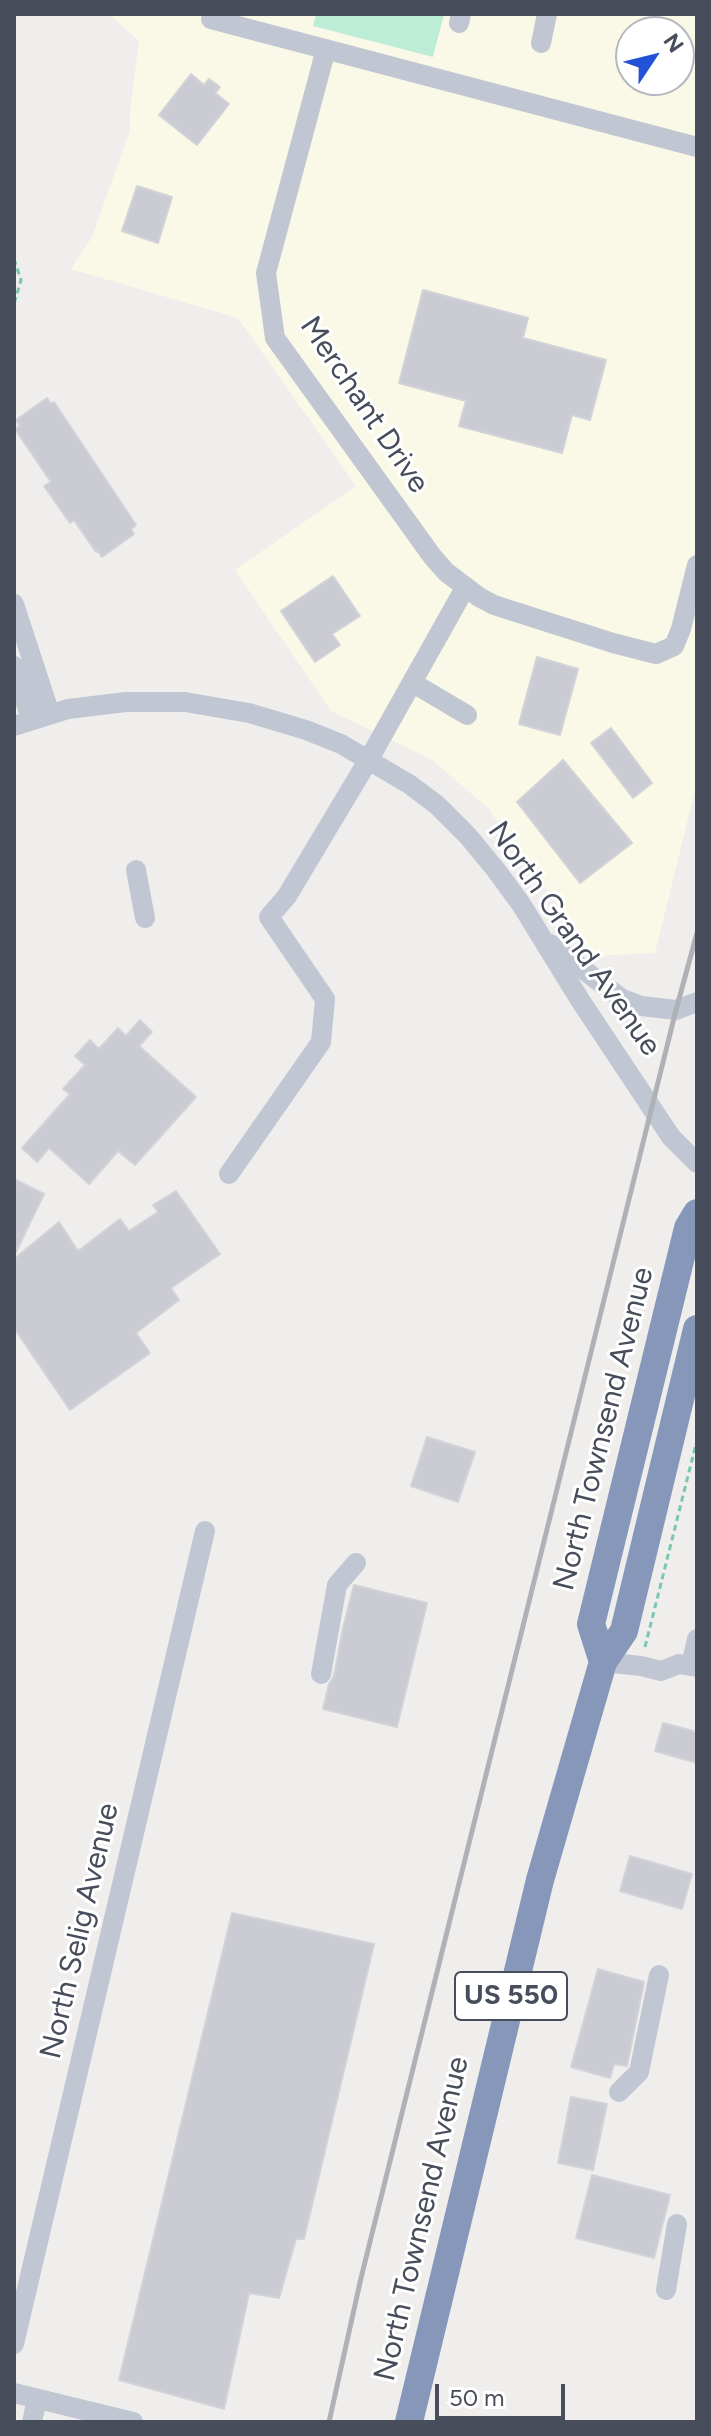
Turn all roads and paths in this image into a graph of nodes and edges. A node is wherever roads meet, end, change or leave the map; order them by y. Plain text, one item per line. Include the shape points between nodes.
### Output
1 (547, 14) edge
2 (211, 19) dead end
3 (541, 43) dead end
4 (326, 49) junction
5 (697, 147) edge
6 (14, 259) edge
7 (14, 304) edge
8 (697, 565) edge
9 (465, 588) junction
10 (14, 604) edge
11 (14, 666) edge
12 (413, 683) junction
13 (467, 715) dead end
14 (32, 720) edge
15 (369, 759) junction
16 (136, 870) dead end
17 (145, 918) dead end
18 (544, 939) junction
19 (697, 1002) edge
20 (697, 1163) edge
21 (229, 1174) dead end
22 (697, 1213) edge
23 (697, 1329) edge
24 (697, 1385) edge
25 (697, 1440) edge
26 (658, 1492) junction
27 (205, 1531) dead end
28 (356, 1563) dead end
29 (697, 1639) edge
30 (603, 1662) junction
31 (641, 1666) junction
32 (694, 1666) edge
33 (321, 1674) dead end
34 (659, 1975) dead end
35 (619, 2092) dead end
36 (677, 2224) dead end
37 (666, 2290) dead end
38 (14, 2344) edge
39 (14, 2393) edge
40 (37, 2399) junction
41 (32, 2422) edge
42 (133, 2422) edge
43 (409, 2422) edge

1 - 3 street
2 - 4 street
4 - 5 street
4 - 9 street, Merchant Drive via 266,273 275,338 432,556
6 - 7 path via 21,280
8 - 9 street, Merchant Drive via 674,646 656,654 494,605
9 - 12 street
10 - 14 street
11 - 14 street
12 - 13 street
12 - 15 street
14 - 15 street, North Grand Avenue via 68,709 126,702 185,702 306,730
15 - 18 street, North Grand Avenue via 437,805 468,836
15 - 21 street via 269,917 325,999 321,1042
16 - 17 street
18 - 19 street via 622,999 676,1010
18 - 20 street, North Grand Avenue via 671,1137
22 - 30 highway, North Townsend Avenue via 688,1228 591,1624
23 - 26 highway, North Townsend Avenue / US 550
24 - 26 highway via 678,1469
25 - 31 path
26 - 30 highway, North Townsend Avenue / US 550 via 624,1631
27 - 38 street, North Selig Avenue
28 - 33 street via 337,1585
29 - 32 street
30 - 31 street
30 - 43 highway, North Townsend Avenue / US 550 via 540,1880
31 - 32 street via 661,1671 679,1664
34 - 35 street via 639,2072
36 - 37 street
39 - 40 street
40 - 41 street
40 - 42 street

